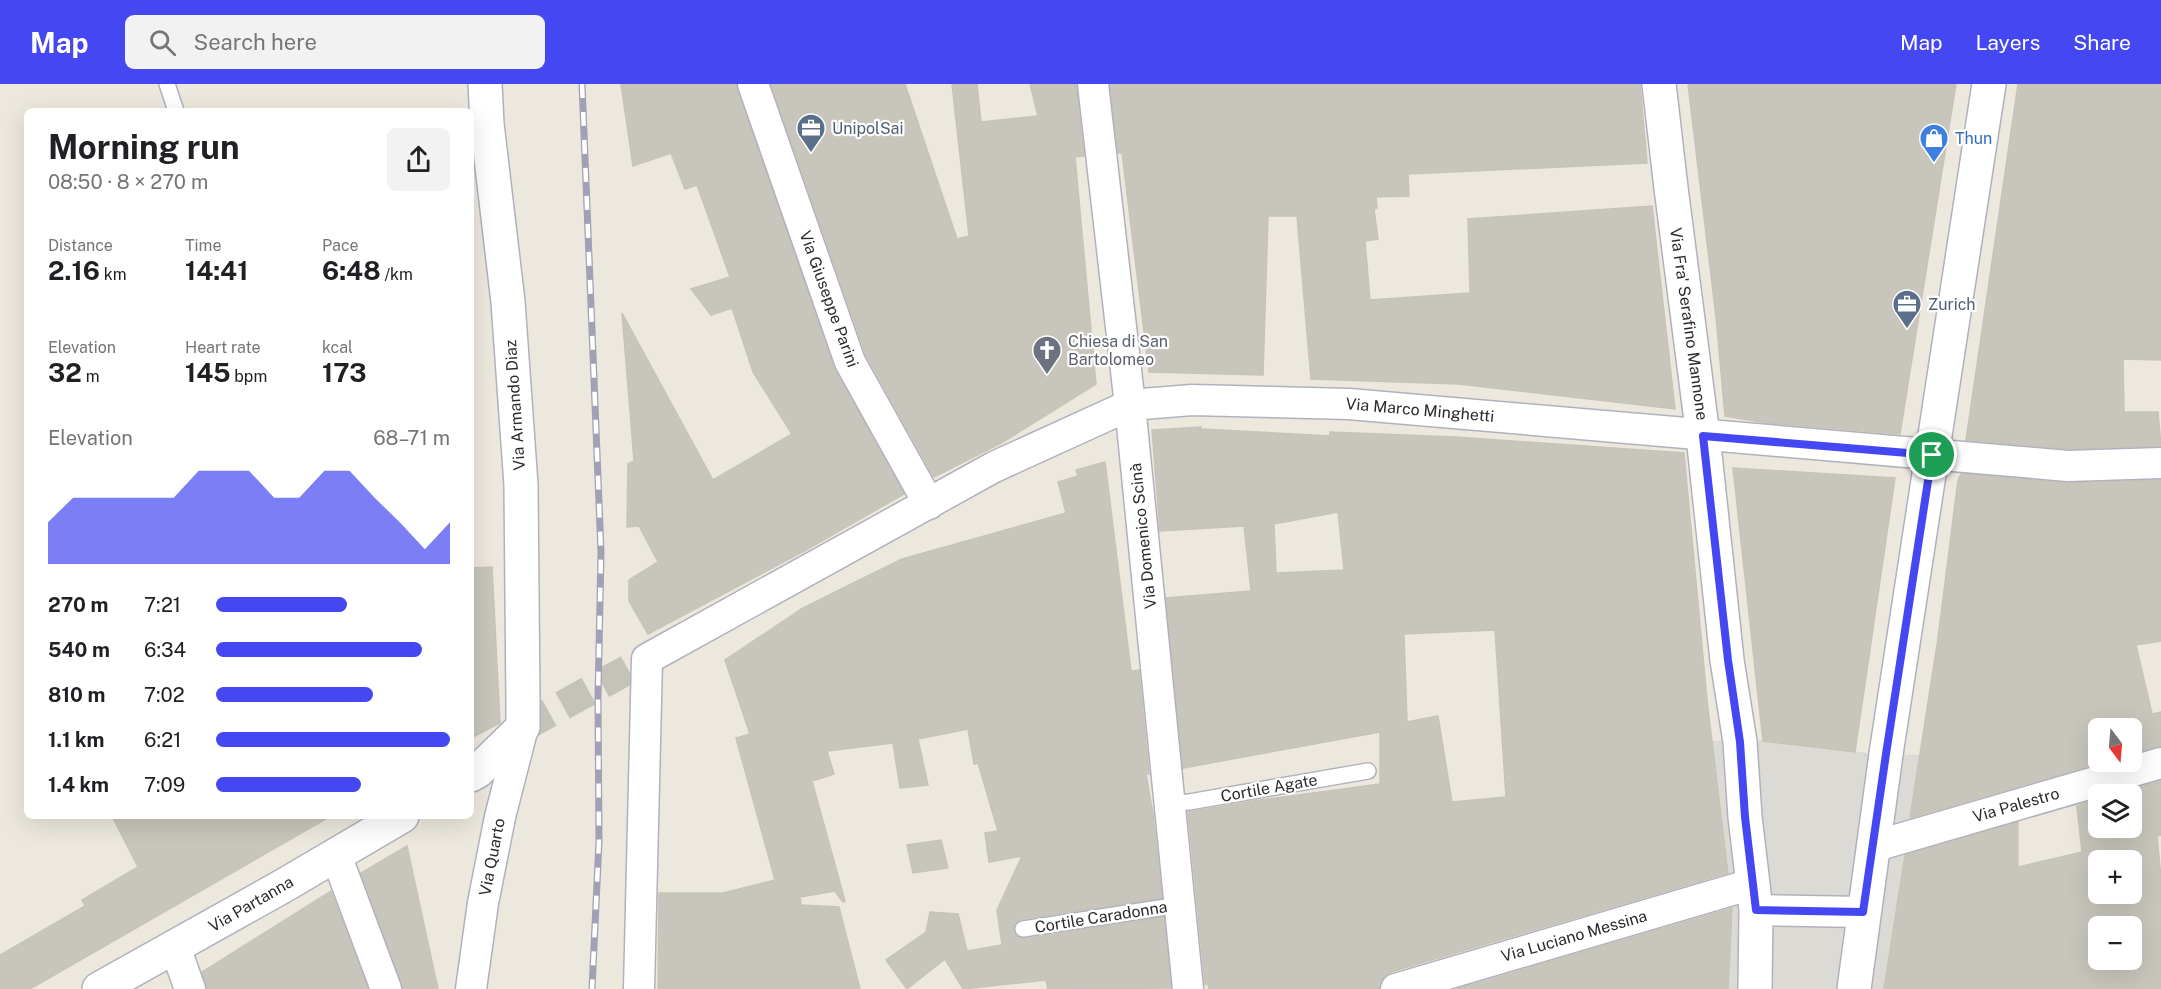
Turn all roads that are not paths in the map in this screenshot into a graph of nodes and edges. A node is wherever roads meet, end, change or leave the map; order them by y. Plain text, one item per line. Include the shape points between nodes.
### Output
1 (167, 84) edge
2 (485, 84) edge
3 (753, 84) edge
4 (1093, 84) edge
5 (1659, 84) edge
6 (1989, 84) edge
7 (175, 108) edge
8 (479, 129) edge
9 (1130, 405) junction
10 (1703, 436) junction
11 (1932, 455) junction
12 (2161, 462) edge
13 (929, 504) junction
14 (523, 726) junction
15 (2161, 763) edge
16 (1368, 771) dead end
17 (474, 773) edge
18 (1170, 803) junction
19 (397, 819) edge
20 (1872, 847) junction
21 (336, 855) junction
22 (1754, 897) junction
23 (1179, 904) junction
24 (1863, 912) junction
25 (1023, 929) dead end
26 (175, 947) junction
27 (1434, 984) edge
28 (99, 989) edge
29 (190, 989) edge
30 (386, 989) edge
31 (471, 989) edge
32 (639, 989) edge
33 (1188, 989) edge
34 (1396, 989) edge
35 (1755, 989) edge
36 (1854, 989) edge

1 - 7 lane
2 - 8 main road, Via Armando Diaz
3 - 13 street, Via Giuseppe Parini via 850,362
4 - 9 street, Via Domenico Scinà
5 - 10 main road, Via Fra' Serafino Mannone
6 - 11 main road
8 - 14 main road, Via Armando Diaz via 508,302 521,485
9 - 10 street, Via Marco Minghetti via 1192,400 1349,404
9 - 13 street, Via Marco Minghetti via 994,467
9 - 18 street, Via Domenico Scinà
10 - 11 street, Via Marco Minghetti
10 - 22 main road, Via Fra' Serafino Mannone via 1740,742
11 - 12 street, Via Marco Minghetti via 2068,466
11 - 20 main road
13 - 32 street, Via Marco Minghetti via 647,659
14 - 17 main road
14 - 31 street, Via Quarto via 500,817
15 - 20 street, Via Palestro
16 - 18 lane, Cortile Agate
18 - 23 street, Via Domenico Scinà
19 - 21 main road, Via Partanna
20 - 24 main road
21 - 26 main road, Via Partanna
21 - 30 street
22 - 24 street, Via Luciano Messina
22 - 27 street, Via Luciano Messina
22 - 35 main road, Via Fra' Serafino Mannone
23 - 25 lane, Cortile Caradonna
23 - 33 street, Via Domenico Scinà
24 - 36 main road
26 - 28 main road, Via Partanna
26 - 29 street
27 - 34 street, Via Luciano Messina

